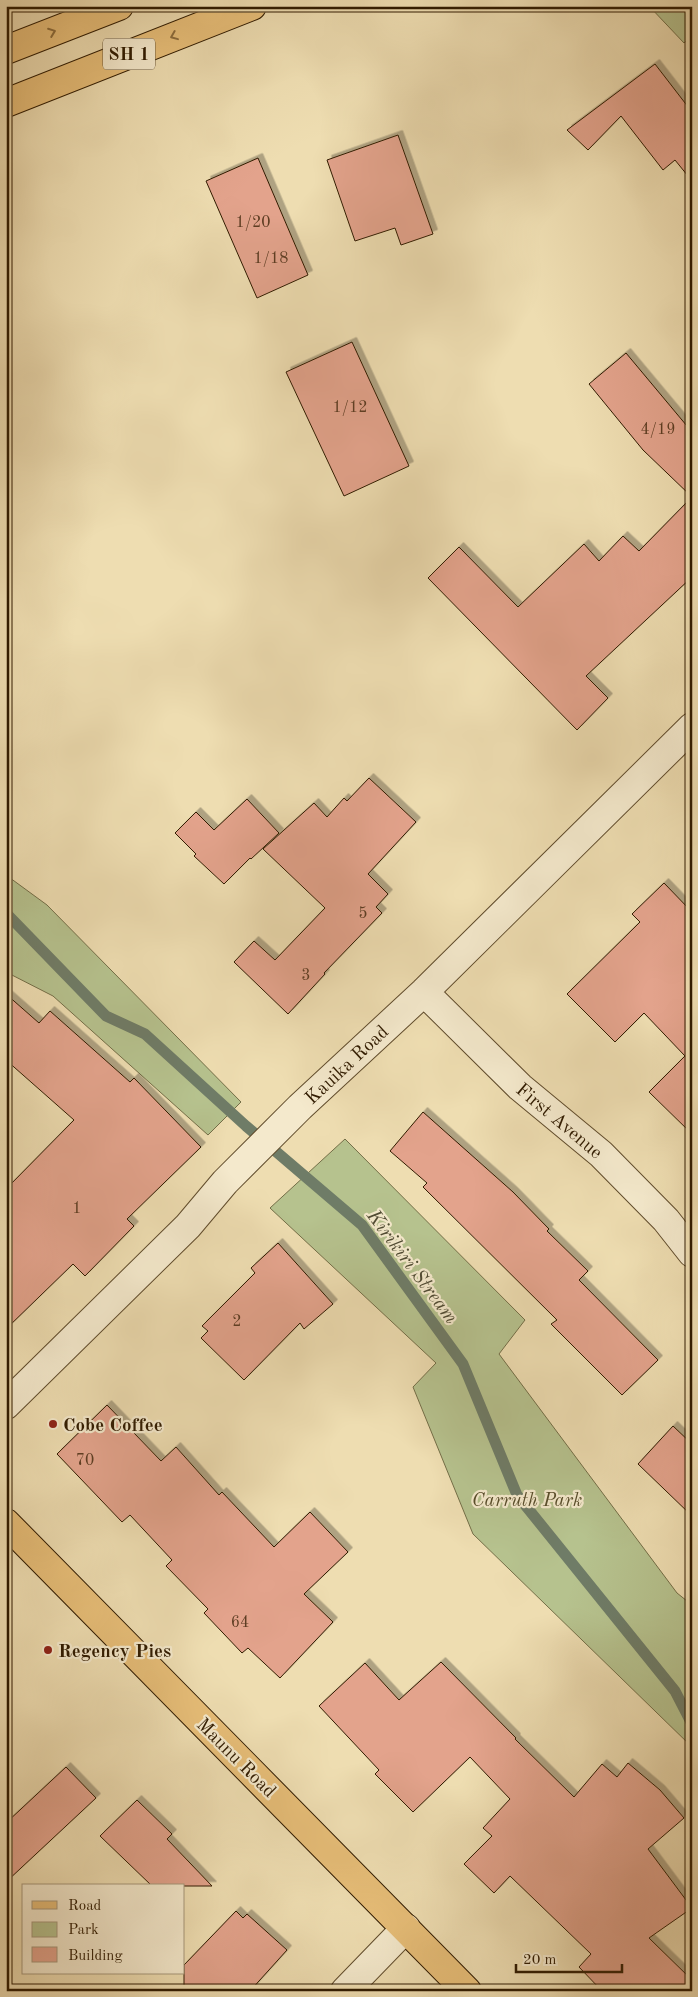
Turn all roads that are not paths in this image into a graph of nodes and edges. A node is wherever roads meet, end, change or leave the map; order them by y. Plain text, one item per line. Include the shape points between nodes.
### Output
1 (119, 6) edge
2 (252, 6) edge
3 (211, 13) edge
4 (6, 50) edge
5 (6, 103) edge
6 (692, 727) edge
7 (424, 992) junction
8 (692, 1253) edge
9 (6, 1405) edge
10 (6, 1524) edge
11 (406, 1928) junction
12 (345, 1991) edge
13 (467, 1991) edge

4 -> 1 main road, SH 1
2 - 3 main road, SH 1
3 -> 5 main road, SH 1
6 - 7 street, Kauika Road
7 - 8 street, First Avenue via 520,1087 601,1154 666,1220
7 - 9 street, Kauika Road via 300,1107 225,1182 188,1226
10 - 11 main road, Maunu Road
11 - 12 street
11 - 13 main road, Maunu Road

